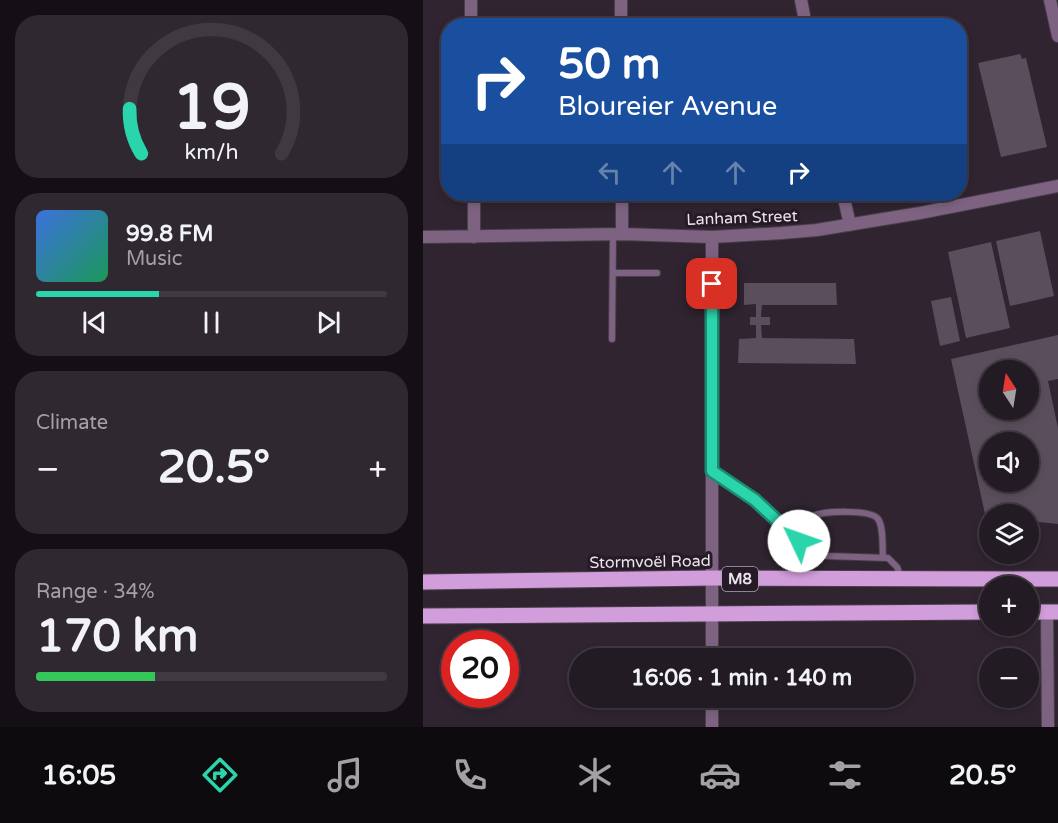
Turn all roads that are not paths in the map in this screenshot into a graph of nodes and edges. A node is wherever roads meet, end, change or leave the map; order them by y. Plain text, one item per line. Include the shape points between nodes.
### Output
1 (471, 0) edge
2 (621, 0) edge
3 (801, 0) edge
4 (1050, 0) edge
5 (471, 18) edge
6 (621, 18) edge
7 (804, 18) edge
8 (1058, 36) edge
9 (1058, 186) edge
10 (474, 201) edge
11 (621, 201) edge
12 (845, 201) edge
13 (850, 225) junction
14 (617, 234) junction
15 (423, 237) edge
16 (474, 237) junction
17 (712, 237) junction
18 (613, 273) junction
19 (657, 273) dead end
20 (612, 339) dead end
21 (712, 471) junction
22 (792, 534) junction
23 (812, 551) junction
24 (883, 557) junction
25 (712, 578) junction
26 (901, 579) junction
27 (1058, 579) edge
28 (799, 580) junction
29 (423, 582) edge
30 (979, 612) edge
31 (1053, 612) edge
32 (712, 615) junction
33 (423, 616) edge
34 (712, 648) edge
35 (712, 708) edge
36 (713, 727) edge
37 (1048, 727) edge

1 - 5 street
2 - 6 street
3 - 7 street
4 - 8 street
9 - 13 street, Lanham Street
10 - 16 street
11 - 14 street
12 - 13 street
13 - 17 street, Lanham Street
14 - 16 street, Lanham Street
14 - 17 street, Lanham Street
14 - 18 lane
15 - 16 street, Lanham Street
17 - 21 street
18 - 19 lane
18 - 20 lane
21 - 22 lane via 755,500
21 - 25 street
22 - 23 lane
22 - 24 lane via 819,514 871,514 880,525
23 - 24 lane via 826,556
23 - 28 lane
24 - 26 lane via 894,562
25 - 28 main road, Stormvoël Road / M8
25 - 29 main road, Stormvoël Road / M8
25 - 32 street
26 - 27 main road, Stormvoël Road / M8
26 - 28 main road, Stormvoël Road / M8
30 - 32 main road, M8
31 - 37 street
32 - 33 main road, M8
32 - 34 street
35 - 36 street

